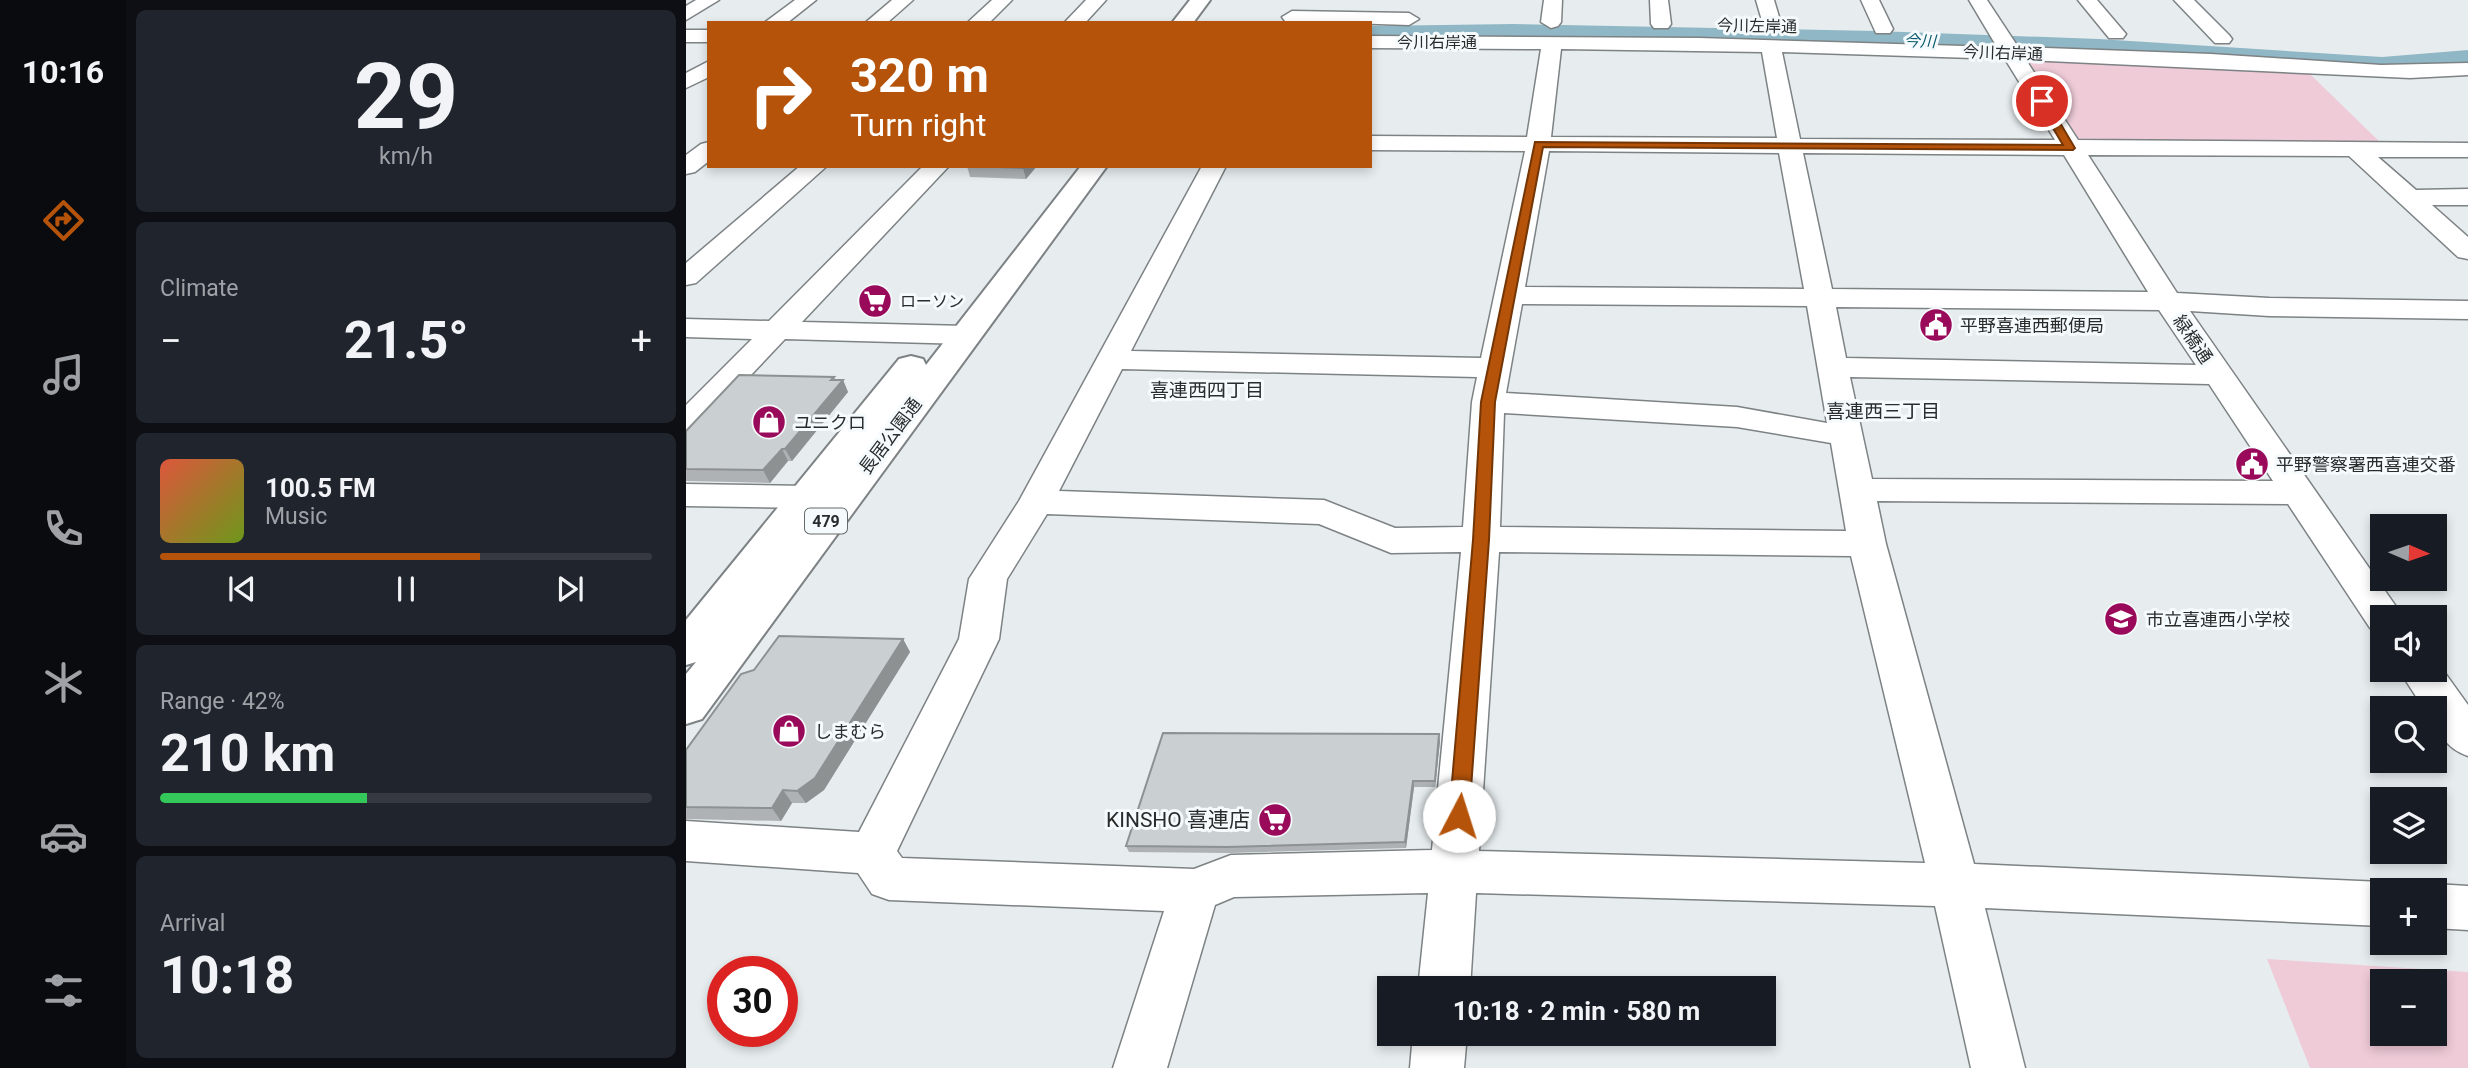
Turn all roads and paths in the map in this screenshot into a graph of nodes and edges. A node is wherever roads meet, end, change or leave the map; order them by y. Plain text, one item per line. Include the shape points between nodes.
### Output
1 (710, 0) edge
2 (807, 0) edge
3 (904, 0) edge
4 (1003, 0) edge
5 (1097, 0) edge
6 (1200, 0) edge
7 (1219, 0) edge
8 (1553, 0) edge
9 (1659, 0) edge
10 (1765, 0) edge
11 (1870, 0) edge
12 (1978, 0) edge
13 (2087, 0) edge
14 (2183, 0) edge
15 (1289, 13) edge
16 (686, 14) edge
17 (1428, 19) dead end
18 (777, 21) edge
19 (878, 21) edge
20 (979, 21) edge
21 (1076, 21) edge
22 (1184, 21) edge
23 (1203, 21) edge
24 (1551, 27) junction
25 (1883, 29) junction
26 (1909, 30) dead end
27 (1973, 30) dead end
28 (2024, 32) dead end
29 (2000, 33) junction
30 (2090, 34) dead end
31 (2116, 34) junction
32 (686, 36) edge
33 (707, 36) edge
34 (2142, 36) dead end
35 (1772, 37) junction
36 (2195, 38) dead end
37 (1372, 42) edge
38 (2014, 53) junction
39 (707, 68) edge
40 (2468, 69) edge
41 (686, 82) edge
42 (1372, 143) edge
43 (1538, 144) junction
44 (1791, 147) junction
45 (2070, 148) junction
46 (686, 149) edge
47 (707, 149) edge
48 (2356, 150) junction
49 (2468, 150) edge
50 (707, 151) edge
51 (686, 167) edge
52 (813, 168) edge
53 (935, 168) edge
54 (1067, 168) edge
55 (1092, 168) edge
56 (1213, 168) edge
57 (2376, 169) junction
58 (2468, 170) edge
59 (2468, 197) edge
60 (2408, 198) junction
61 (2468, 251) edge
62 (686, 277) edge
63 (1507, 295) junction
64 (1818, 299) junction
65 (2168, 301) junction
66 (2468, 310) edge
67 (686, 328) edge
68 (777, 330) junction
69 (951, 335) junction
70 (1112, 360) junction
71 (1832, 367) junction
72 (1494, 368) junction
73 (2217, 375) junction
74 (1488, 402) junction
75 (686, 424) edge
76 (1846, 436) junction
77 (1856, 490) junction
78 (2298, 493) junction
79 (686, 495) edge
80 (807, 497) junction
81 (1036, 502) junction
82 (1481, 540) junction
83 (1867, 544) junction
84 (2375, 605) edge
85 (686, 649) edge
86 (2428, 682) edge
87 (686, 707) edge
88 (2468, 739) edge
89 (686, 841) edge
90 (872, 853) junction
91 (1454, 871) junction
92 (1955, 885) junction
93 (1195, 891) junction
94 (2370, 903) edge
95 (2447, 907) edge
96 (2468, 908) edge
97 (1445, 976) edge
98 (1439, 1046) edge
99 (1139, 1068) edge
100 (1437, 1068) edge
101 (1998, 1068) edge

1 - 16 street
2 - 18 street
3 - 19 street
4 - 20 street
5 - 21 street
6 - 22 highway
7 - 23 highway
8 - 24 street
9 - 35 street, 今川左岸通 via 1654,24
10 - 35 street
11 - 25 street
12 - 29 street
13 - 31 street
14 - 36 street via 2222,38
15 - 17 street
24 - 35 street, 今川右岸通
24 - 37 street, 今川右岸通
24 - 43 street
25 - 26 street, 今川左岸通
25 - 35 street, 今川左岸通
27 - 29 street
28 - 29 street
29 - 38 street, 緑橋通
30 - 31 street
31 - 34 street
32 - 33 street
35 - 38 street, 今川右岸通
35 - 44 street
38 - 40 street, 今川右岸通 via 2239,62 2354,72
38 - 45 street, 緑橋通
39 - 41 street
42 - 43 street
43 - 44 street
43 - 63 street
44 - 45 street
44 - 64 street
45 - 48 street
45 - 65 street, 緑橋通
46 - 47 street
48 - 49 street
48 - 57 street
50 - 51 street
52 - 62 street
53 - 68 street
54 - 69 highway, 長居公園通 / 479
55 - 69 highway, 長居公園通 / 479
56 - 70 street
57 - 58 street
57 - 60 street
59 - 60 street
60 - 61 street
63 - 64 street
63 - 72 street
64 - 65 street
64 - 71 street
65 - 66 street
65 - 73 street, 緑橋通
67 - 68 street
68 - 69 street
68 - 75 street
69 - 80 highway, 長居公園通 / 479
69 - 87 highway, 長居公園通 / 479
70 - 72 street
70 - 81 street
71 - 73 street
71 - 76 street
72 - 74 street
73 - 78 street, 緑橋通
74 - 76 street via 1737,417
74 - 82 street
76 - 77 street
77 - 78 street
77 - 83 street
78 - 84 street, 緑橋通
79 - 80 street
80 - 85 highway, 長居公園通 / 479
81 - 82 street via 1324,512 1391,541
81 - 90 street via 988,579 979,639
82 - 83 street
82 - 91 street
83 - 92 street
86 - 88 street
89 - 90 street
90 - 93 street via 890,879
91 - 92 street
91 - 93 street via 1231,876
91 - 97 street
92 - 94 street
92 - 101 street
93 - 99 street
95 - 96 street
98 - 100 street

